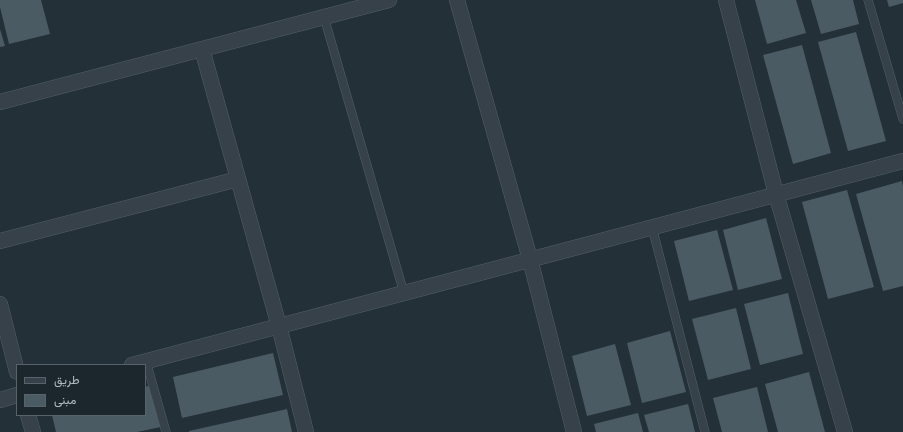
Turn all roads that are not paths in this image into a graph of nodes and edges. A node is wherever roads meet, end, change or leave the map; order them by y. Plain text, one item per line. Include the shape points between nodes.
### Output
1 (389, 0) edge
2 (456, 0) edge
3 (726, 0) edge
4 (868, 0) edge
5 (324, 17) junction
6 (202, 49) junction
7 (0, 102) edge
8 (903, 119) edge
9 (903, 161) edge
10 (238, 179) junction
11 (776, 194) junction
12 (652, 227) junction
13 (0, 241) edge
14 (530, 259) junction
15 (404, 293) junction
16 (0, 304) edge
17 (279, 326) junction
18 (139, 363) edge
19 (16, 368) edge
20 (146, 381) edge
21 (16, 395) edge
22 (0, 400) edge
23 (28, 416) edge
24 (33, 432) edge
25 (166, 432) edge
26 (306, 432) edge
27 (574, 432) edge
28 (705, 432) edge
29 (845, 432) edge

1 - 5 street
2 - 14 street
3 - 11 street
4 - 8 lane
5 - 6 street
5 - 15 lane
6 - 7 street
6 - 10 street
9 - 11 street
10 - 13 street
10 - 17 street
11 - 12 street
11 - 29 street
12 - 14 street
12 - 28 lane
14 - 15 street
14 - 27 street
15 - 17 street
16 - 19 street
17 - 18 street
17 - 26 street
20 - 25 lane
21 - 22 street
23 - 24 street

